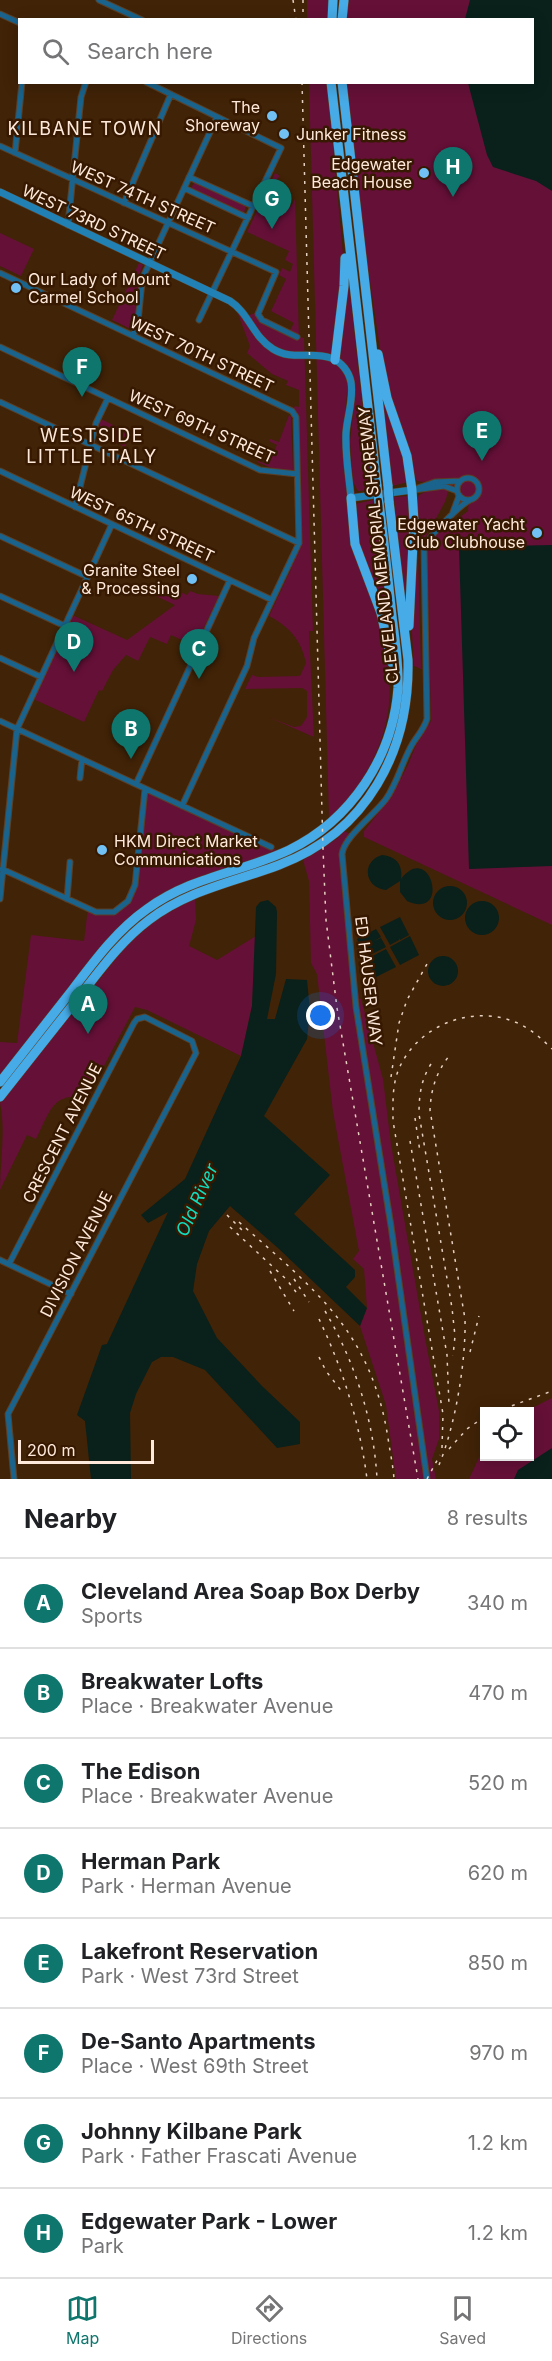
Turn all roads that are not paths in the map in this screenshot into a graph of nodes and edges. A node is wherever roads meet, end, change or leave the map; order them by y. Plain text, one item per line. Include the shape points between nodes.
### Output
1 (99, 0) edge
2 (333, 0) edge
3 (344, 0) edge
4 (0, 14) edge
5 (138, 18) edge
6 (332, 18) edge
7 (342, 18) edge
8 (18, 22) edge
9 (22, 84) edge
10 (85, 84) edge
11 (150, 84) edge
12 (331, 84) edge
13 (342, 84) edge
14 (171, 94) junction
15 (217, 117) junction
16 (0, 146) edge
17 (15, 153) junction
18 (189, 177) junction
19 (73, 180) junction
20 (184, 188) junction
21 (0, 192) edge
22 (124, 203) junction
23 (253, 207) junction
24 (345, 216) junction
25 (248, 218) junction
26 (168, 223) junction
27 (68, 225) junction
28 (232, 252) junction
29 (149, 263) junction
30 (0, 273) edge
31 (212, 293) junction
32 (367, 308) junction
33 (199, 320) dead end
34 (133, 336) junction
35 (297, 337) dead end
36 (0, 347) edge
37 (335, 360) junction
38 (108, 398) junction
39 (0, 402) edge
40 (91, 445) junction
41 (0, 471) edge
42 (297, 474) junction
43 (460, 481) junction
44 (412, 490) junction
45 (458, 494) junction
46 (351, 498) junction
47 (470, 500) junction
48 (384, 502) junction
49 (75, 507) junction
50 (449, 519) junction
51 (112, 525) junction
52 (0, 536) edge
53 (299, 543) junction
54 (88, 577) junction
55 (230, 580) junction
56 (0, 597) edge
57 (272, 600) junction
58 (65, 626) junction
59 (0, 658) edge
60 (408, 660) junction
61 (41, 677) junction
62 (0, 721) edge
63 (393, 723) junction
64 (17, 729) junction
65 (82, 759) junction
66 (80, 778) dead end
67 (136, 784) junction
68 (145, 789) junction
69 (182, 806) junction
70 (271, 848) dead end
71 (70, 862) dead end
72 (2, 869) edge
73 (0, 899) edge
74 (67, 899) junction
75 (142, 1017) joint
76 (0, 1082) edge
77 (0, 1097) edge
78 (0, 1260) edge
79 (9, 1264) junction
80 (71, 1294) junction
81 (427, 1477) edge
82 (14, 1479) edge

1 - 5 street
2 - 6 highway
3 - 7 highway
4 - 8 street
9 - 17 street
10 - 19 street
11 - 14 street
12 - 24 highway, CLEVELAND MEMORIAL SHOREWAY
13 - 32 highway, CLEVELAND MEMORIAL SHOREWAY
14 - 15 street
14 - 22 street
15 - 18 street
15 - 23 street via 281,148
16 - 17 street, WEST 74TH STREET
17 - 19 street, WEST 74TH STREET
18 - 20 street
18 - 23 street
19 - 22 street, WEST 74TH STREET
19 - 27 street
20 - 25 street
20 - 26 street
21 - 27 street, WEST 73RD STREET
22 - 26 street, WEST 74TH STREET
23 - 25 street
24 - 37 highway via 345,274
24 - 48 highway, CLEVELAND MEMORIAL SHOREWAY, bridge via 377,486
25 - 28 street
26 - 28 street, WEST 74TH STREET
26 - 29 street
27 - 29 street, WEST 73RD STREET
28 - 31 street
28 - 35 street, WEST 74TH STREET via 276,272 258,314 262,320
29 - 31 street, WEST 73RD STREET
29 - 34 street
30 - 34 street, WEST 70TH STREET
31 - 33 street
31 - 37 street, WEST 73RD STREET via 240,309 260,338 274,350
32 - 44 highway via 376,334 387,398 407,456
32 - 48 highway, CLEVELAND MEMORIAL SHOREWAY, bridge via 388,486
34 - 42 street, WEST 70TH STREET via 295,414
36 - 38 street, WEST 69TH STREET
37 - 46 street via 346,369 352,385 346,430
38 - 40 street
38 - 42 street, WEST 69TH STREET via 260,470
39 - 40 street
40 - 49 street
40 - 53 street
41 - 49 street, WEST 65TH STREET
42 - 53 street
43 - 44 street via 435,482
43 - 45 street
43 - 47 street via 470,478 477,483 477,495
44 - 45 street via 444,486
44 - 46 street
44 - 60 highway
45 - 47 street
45 - 50 street
46 - 63 highway via 355,544 388,639
47 - 50 street, ED HAUSER WAY
48 - 60 highway, CLEVELAND MEMORIAL SHOREWAY
48 - 63 highway, CLEVELAND MEMORIAL SHOREWAY via 398,665
49 - 51 street, WEST 65TH STREET
50 - 81 street, ED HAUSER WAY via 429,538 423,553 427,719 388,796 346,842 342,854 356,1007
51 - 54 street
51 - 55 street, WEST 65TH STREET
52 - 54 street
53 - 57 street
54 - 58 street
55 - 57 street, WEST 65TH STREET
55 - 67 street
56 - 58 street
57 - 69 street via 254,638 247,666
58 - 61 street
59 - 61 street
60 - 77 highway, CLEVELAND MEMORIAL SHOREWAY via 407,703 397,744 379,782 353,815 300,856 192,894 143,924 109,959
61 - 64 street
62 - 64 street
63 - 76 highway, CLEVELAND MEMORIAL SHOREWAY via 370,776 339,816 293,848 190,884 146,909 109,944
64 - 65 street
64 - 72 street
65 - 66 street
65 - 67 street
67 - 68 street
68 - 69 street
68 - 74 street via 135,885 124,906 114,912 96,912
69 - 70 street
71 - 74 street
72 - 73 street
72 - 74 street
75 - 79 street, CRESCENT AVENUE via 134,1023
75 - 80 street, DIVISION AVENUE via 192,1041 196,1048
78 - 79 street
79 - 80 street
80 - 82 street, DIVISION AVENUE via 8,1414

